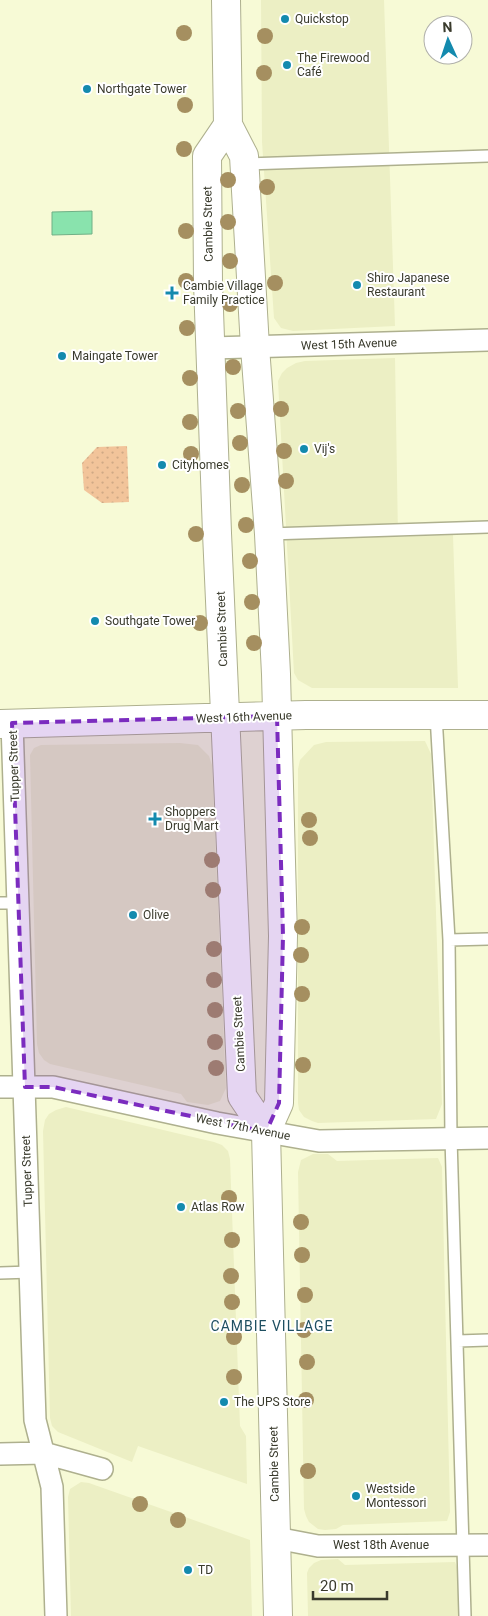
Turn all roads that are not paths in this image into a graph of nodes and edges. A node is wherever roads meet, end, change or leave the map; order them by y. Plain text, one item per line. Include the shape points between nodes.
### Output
1 (226, 0) edge
2 (228, 126) junction
3 (488, 156) edge
4 (244, 164) junction
5 (488, 340) edge
6 (255, 347) junction
7 (211, 348) junction
8 (488, 527) edge
9 (269, 534) junction
10 (436, 715) junction
11 (488, 715) edge
12 (277, 716) junction
13 (226, 717) junction
14 (6, 724) edge
15 (9, 903) edge
16 (488, 939) edge
17 (449, 940) junction
18 (0, 1087) edge
19 (25, 1087) junction
20 (266, 1132) junction
21 (451, 1138) junction
22 (488, 1138) edge
23 (31, 1272) junction
24 (0, 1273) edge
25 (488, 1340) edge
26 (458, 1341) junction
27 (44, 1453) junction
28 (0, 1454) edge
29 (102, 1469) dead end
30 (276, 1538) junction
31 (488, 1545) edge
32 (463, 1546) junction
33 (56, 1616) edge
34 (278, 1616) edge
35 (465, 1616) edge

1 - 2 main road, Cambie Street
2 - 4 main road, Cambie Street via 244,156
2 - 7 main road, Cambie Street via 207,156
3 - 4 lane
4 - 6 main road, Cambie Street
5 - 6 street, West 15th Avenue
6 - 7 street, West 15th Avenue
6 - 9 main road, Cambie Street
7 - 13 main road, Cambie Street
8 - 9 lane
9 - 12 main road, Cambie Street
10 - 11 main road, West 16th Avenue
10 - 12 main road, West 16th Avenue
10 - 17 lane
12 - 13 main road, West 16th Avenue
12 - 20 main road, Cambie Street via 282,936 279,1103
13 - 14 main road, West 16th Avenue
13 - 20 main road, Cambie Street via 242,1096
14 - 15 street, Tupper Street
15 - 19 street, Tupper Street
16 - 17 lane
17 - 21 lane
18 - 19 street, West 17th Avenue
19 - 20 street, West 17th Avenue via 53,1087
19 - 23 street, Tupper Street
20 - 21 street, West 17th Avenue via 319,1141
20 - 30 main road, Cambie Street
21 - 22 street, West 17th Avenue
21 - 26 lane
23 - 24 lane
23 - 27 street, Tupper Street via 35,1420
25 - 26 lane
26 - 32 lane
27 - 28 street
27 - 29 street
27 - 33 street, Tupper Street via 53,1495
30 - 32 street, West 18th Avenue via 318,1546
30 - 34 main road, Cambie Street
31 - 32 street, West 18th Avenue
32 - 35 lane

